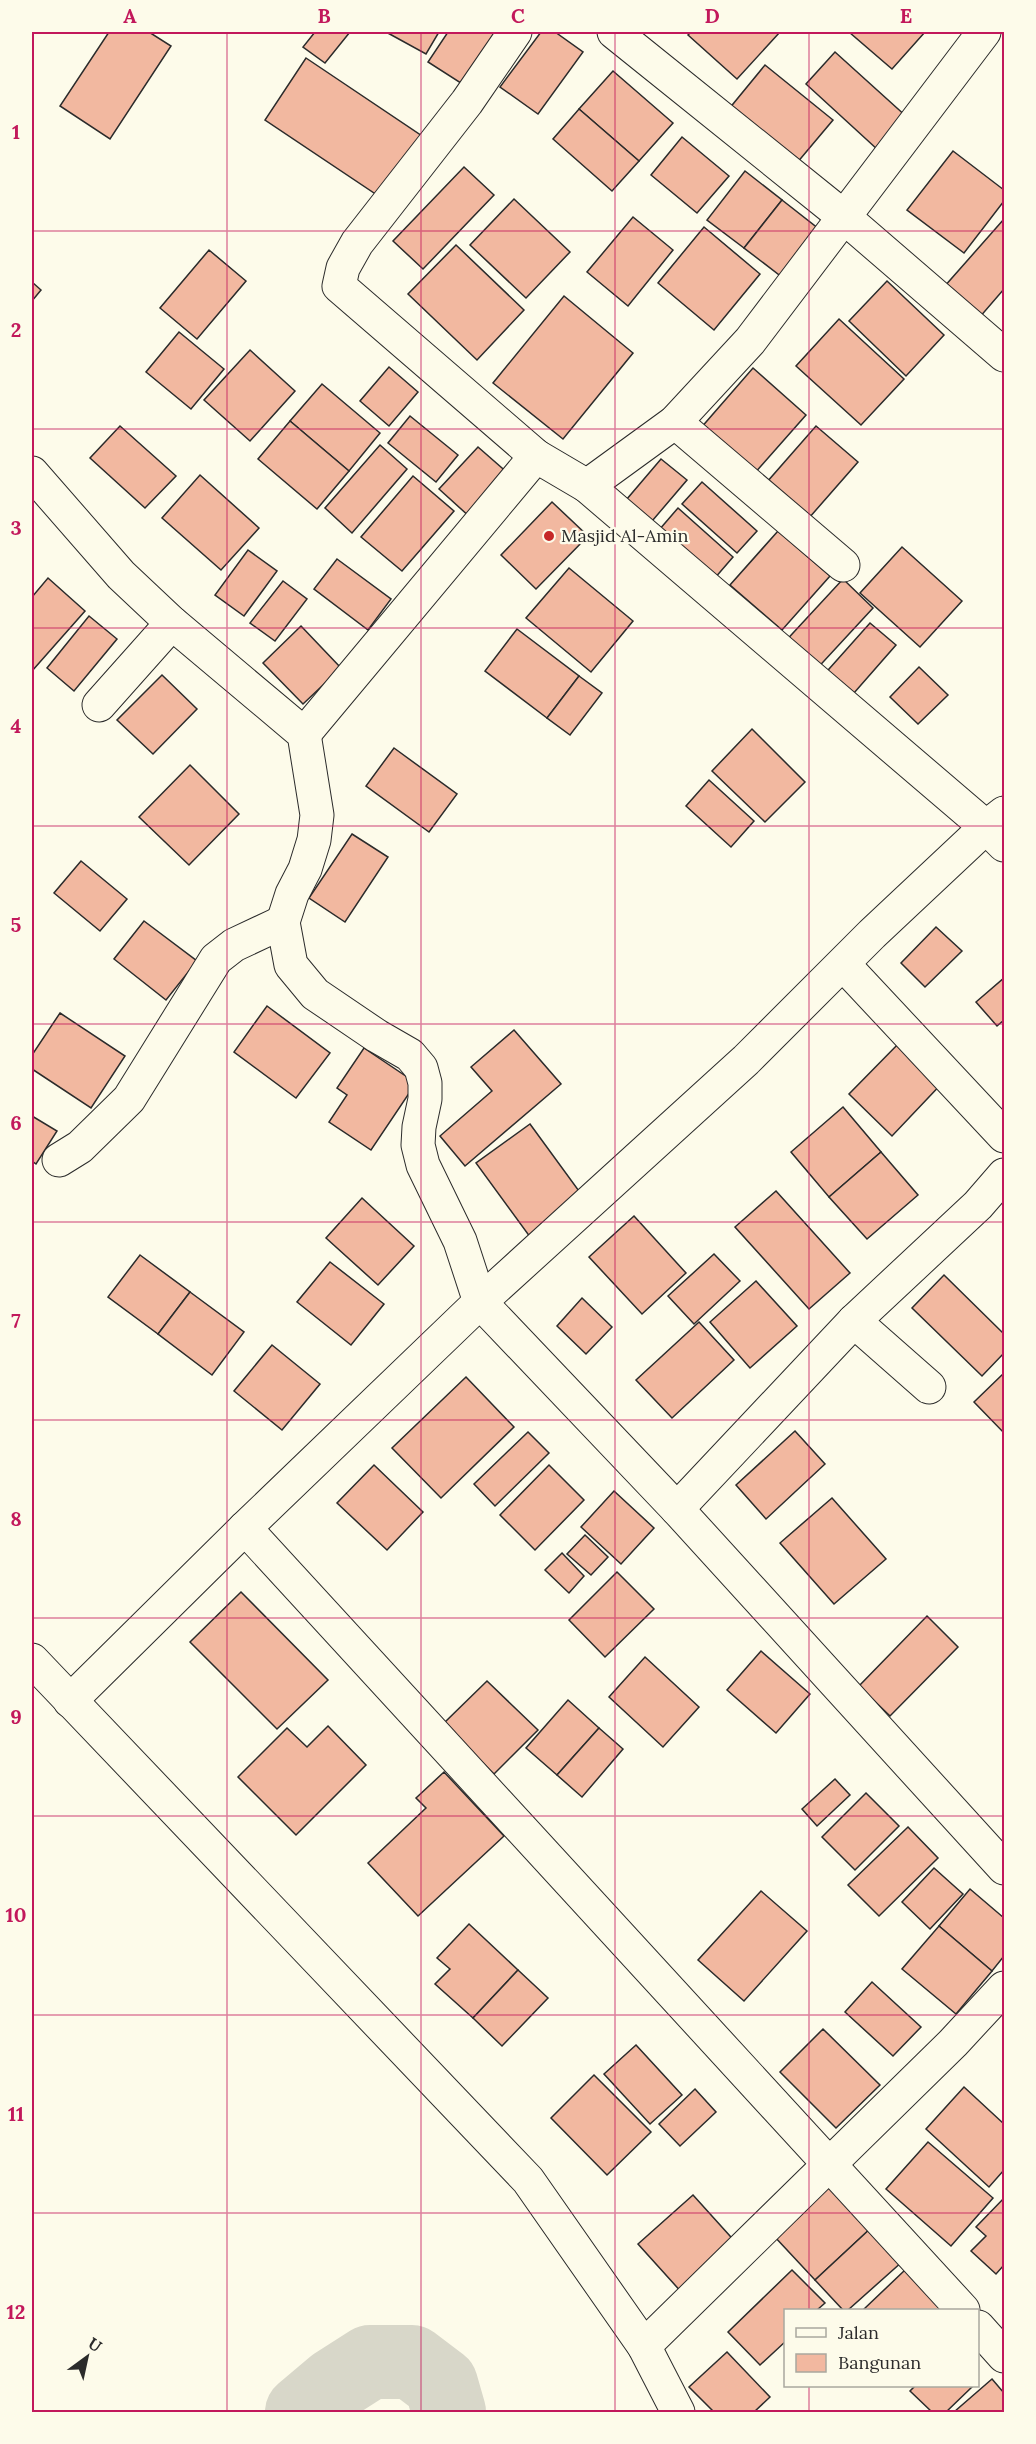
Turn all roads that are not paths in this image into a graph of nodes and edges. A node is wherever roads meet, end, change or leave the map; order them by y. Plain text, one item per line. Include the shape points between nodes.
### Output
1 (515, 32) edge
2 (614, 32) edge
3 (984, 32) edge
4 (997, 32) edge
5 (1005, 38) edge
6 (844, 217) junction
7 (1005, 355) edge
8 (675, 422) junction
9 (536, 456) junction
10 (32, 473) edge
11 (587, 486) junction
12 (843, 565) dead end
13 (172, 622) junction
14 (99, 705) dead end
15 (304, 734) junction
16 (998, 829) edge
17 (283, 922) junction
18 (844, 965) junction
19 (1005, 1136) edge
20 (59, 1160) dead end
21 (1005, 1175) edge
22 (480, 1302) junction
23 (854, 1321) junction
24 (929, 1387) dead end
25 (677, 1509) junction
26 (244, 1528) junction
27 (32, 1660) edge
28 (70, 1701) junction
29 (1005, 1868) edge
30 (1005, 1988) edge
31 (830, 2165) junction
32 (962, 2309) edge
33 (979, 2328) edge
34 (644, 2346) junction
35 (1005, 2356) edge
36 (678, 2412) edge

1 - 9 street via 467,102 357,243 343,268 339,286
2 - 6 street
3 - 6 street
4 - 5 street
6 - 7 street
6 - 8 street via 750,341
8 - 11 street
8 - 12 street
9 - 11 street
9 - 15 street
10 - 13 street via 121,575
11 - 16 street
13 - 14 street
13 - 15 street
15 - 17 street via 316,824 305,869 291,894
16 - 18 street via 873,934
17 - 20 street via 234,945 216,959 129,1099 80,1147
17 - 22 street via 291,965 315,994 410,1055 421,1068 425,1099 418,1145 423,1165 460,1240
18 - 19 street
18 - 22 street via 746,1060
21 - 23 street
22 - 25 street
22 - 26 street
23 - 24 street
23 - 25 street
25 - 29 street
26 - 28 street
26 - 31 street
27 - 28 street
28 - 34 street via 528,2180
30 - 31 street
31 - 32 street
31 - 34 street
33 - 35 street
34 - 36 street

